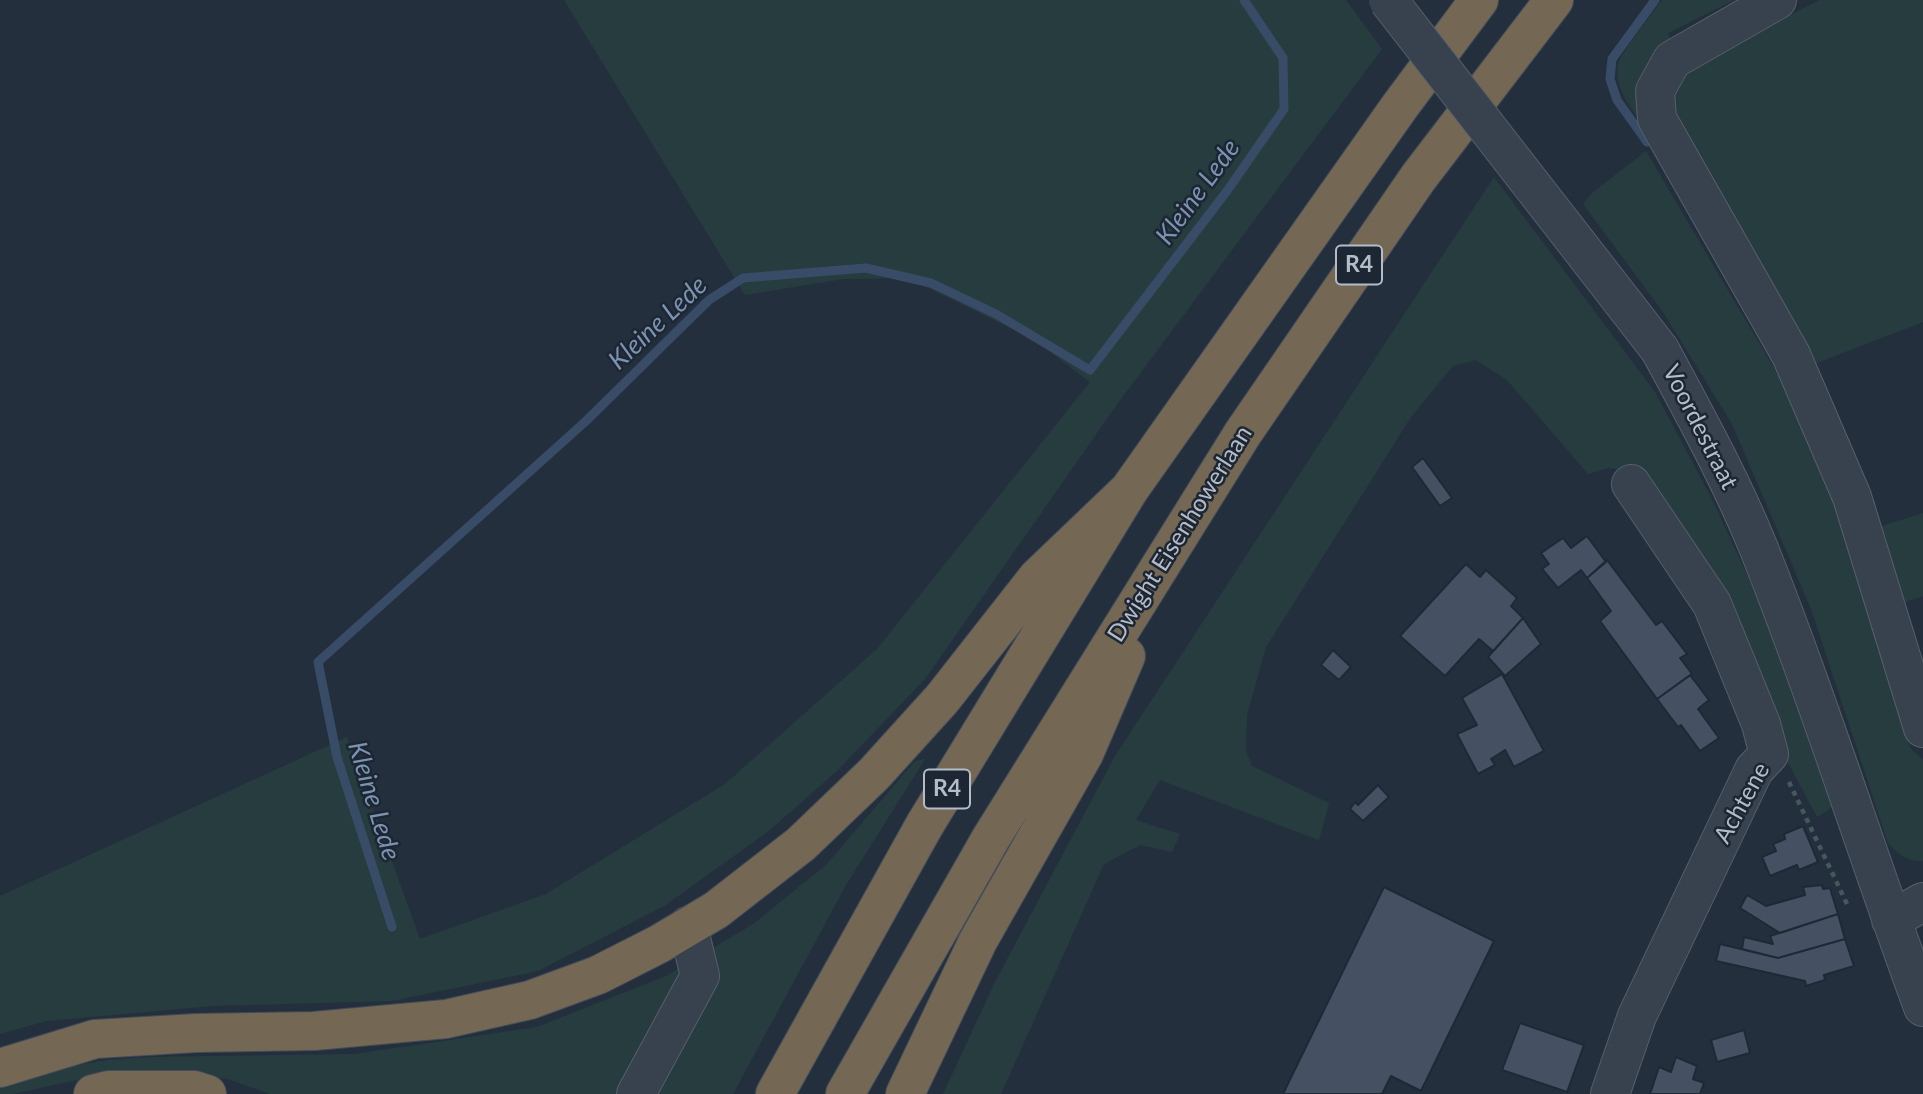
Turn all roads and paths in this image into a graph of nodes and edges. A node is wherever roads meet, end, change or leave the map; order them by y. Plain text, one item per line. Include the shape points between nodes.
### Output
1 (1388, 0) edge
2 (1479, 0) edge
3 (1554, 0) edge
4 (1777, 0) edge
5 (1632, 484) dead end
6 (1129, 490) junction
7 (1176, 539) junction
8 (1923, 728) edge
9 (1769, 754) junction
10 (1849, 908) dead end
11 (1907, 911) edge
12 (688, 926) junction
13 (1923, 1007) edge
14 (0, 1068) edge
15 (93, 1094) edge
16 (206, 1094) edge
17 (636, 1094) edge
18 (775, 1094) edge
19 (845, 1094) edge
20 (905, 1094) edge
21 (1610, 1094) edge

1 - 11 street, Voordestraat, bridge via 1660,350 1717,456 1758,548 1837,759
2 - 6 highway, R4
3 - 7 highway, Dwight Eisenhowerlaan / R4 via 1418,178
4 - 8 street via 1672,60 1655,91 1657,120 1791,355 1852,497
5 - 9 street, Achtene via 1712,604
6 - 12 highway via 1037,578 942,699 874,774 801,844
6 - 18 highway, R4 via 924,826
7 - 19 highway, Dwight Eisenhowerlaan / R4 via 991,838
7 - 20 highway via 1084,754 978,941
9 - 10 path via 1779,760
9 - 21 street, Achtene via 1754,770 1637,1016
11 - 13 street, Voordestraat
12 - 14 highway via 598,975 530,1000 446,1018 314,1031 95,1039
12 - 17 street via 700,976
15 - 16 highway via 109,1090 194,1090

